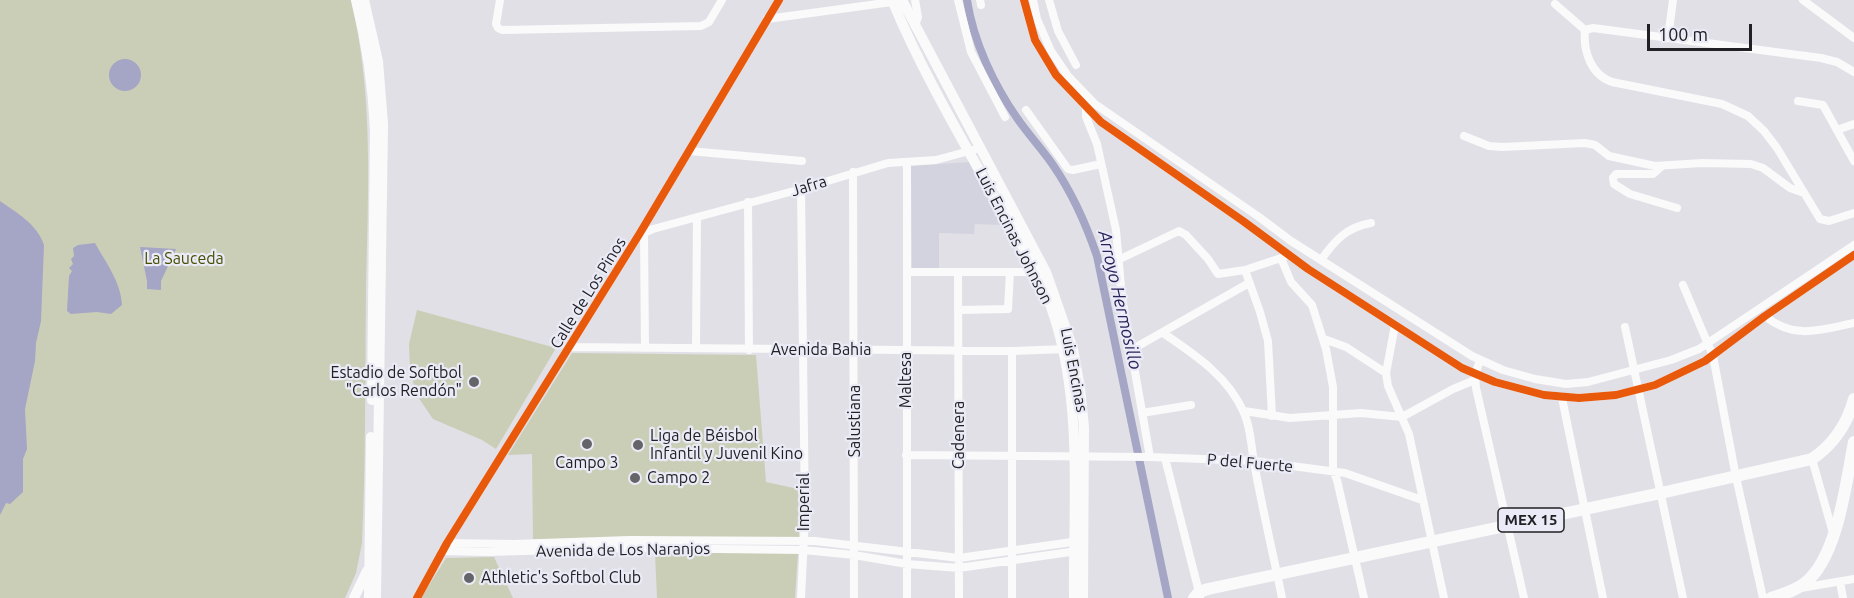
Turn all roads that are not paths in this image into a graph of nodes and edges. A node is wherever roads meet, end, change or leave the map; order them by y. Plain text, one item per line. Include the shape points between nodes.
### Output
1 (356, 0) edge
2 (364, 0) edge
3 (500, 0) edge
4 (722, 0) edge
5 (779, 0) edge
6 (895, 0) edge
7 (915, 0) edge
8 (958, 0) edge
9 (1024, 0) edge
10 (1033, 0) edge
11 (1049, 0) edge
12 (1673, 0) edge
13 (1803, 0) edge
14 (1555, 4) dead end
15 (767, 19) junction
16 (915, 26) junction
17 (1585, 30) junction
18 (1668, 38) junction
19 (1854, 38) edge
20 (1076, 65) dead end
21 (1854, 72) edge
22 (1798, 101) dead end
23 (1086, 108) junction
24 (1026, 110) dead end
25 (1005, 117) dead end
26 (1854, 123) edge
27 (1837, 130) junction
28 (1464, 136) dead end
29 (974, 150) junction
30 (689, 151) junction
31 (802, 161) dead end
32 (1854, 161) edge
33 (907, 162) junction
34 (1101, 164) junction
35 (1662, 166) junction
36 (854, 172) junction
37 (1208, 181) junction
38 (801, 189) junction
39 (1201, 191) junction
40 (1804, 193) junction
41 (748, 202) junction
42 (1677, 208) dead end
43 (697, 217) junction
44 (1852, 217) edge
45 (1371, 223) dead end
46 (642, 233) junction
47 (1854, 245) edge
48 (1854, 255) edge
49 (1285, 256) junction
50 (1120, 259) junction
51 (1321, 260) junction
52 (1245, 270) junction
53 (907, 272) junction
54 (958, 272) junction
55 (1010, 272) junction
56 (1041, 272) junction
57 (1250, 283) junction
58 (1683, 285) dead end
59 (959, 310) junction
60 (1765, 316) junction
61 (1854, 323) edge
62 (1395, 326) junction
63 (1626, 327) dead end
64 (1163, 333) junction
65 (1324, 339) junction
66 (1709, 343) junction
67 (570, 347) junction
68 (645, 348) junction
69 (696, 348) junction
70 (855, 349) junction
71 (1068, 349) junction
72 (749, 350) junction
73 (802, 350) junction
74 (907, 350) junction
75 (959, 350) junction
76 (1131, 350) junction
77 (1012, 351) junction
78 (1713, 356) junction
79 (1480, 360) junction
80 (1636, 370) junction
81 (1386, 373) junction
82 (1475, 377) junction
83 (1640, 390) junction
84 (1562, 398) junction
85 (1854, 399) edge
86 (1191, 405) dead end
87 (1244, 411) junction
88 (1142, 412) junction
89 (1272, 416) junction
90 (1335, 416) junction
91 (1402, 417) junction
92 (1853, 448) edge
93 (906, 455) junction
94 (959, 455) junction
95 (1011, 456) junction
96 (1079, 457) junction
97 (1150, 457) junction
98 (1165, 458) junction
99 (1812, 459) junction
100 (1254, 461) junction
101 (1333, 471) junction
102 (1736, 477) junction
103 (1661, 493) junction
104 (1422, 500) junction
105 (1585, 509) junction
106 (1508, 525) junction
107 (1834, 537) junction
108 (805, 540) junction
109 (1432, 541) junction
110 (447, 543) junction
111 (655, 544) junction
112 (854, 544) junction
113 (1079, 546) junction
114 (804, 550) junction
115 (442, 552) junction
116 (907, 552) junction
117 (854, 555) junction
118 (1012, 555) junction
119 (1355, 557) junction
120 (959, 558) junction
121 (907, 564) junction
122 (369, 568) junction
123 (959, 568) junction
124 (1277, 574) junction
125 (1854, 579) edge
126 (1840, 582) junction
127 (422, 589) junction
128 (1796, 589) junction
129 (376, 593) edge
130 (1198, 596) edge
131 (354, 598) edge
132 (369, 598) edge
133 (384, 598) edge
134 (411, 598) edge
135 (417, 598) edge
136 (801, 598) edge
137 (854, 598) edge
138 (906, 598) edge
139 (959, 598) edge
140 (1011, 598) edge
141 (1074, 598) edge
142 (1083, 598) edge
143 (1282, 598) edge
144 (1364, 598) edge
145 (1444, 598) edge
146 (1524, 598) edge
147 (1603, 598) edge
148 (1683, 598) edge
149 (1763, 598) edge
150 (1771, 598) edge
151 (1843, 598) edge

1 - 122 main road via 370,60 375,130
2 - 129 main road via 378,61 382,124
3 - 4 street via 496,24 502,30 701,26 709,22
5 - 15 street, Calle de Los Pinos
6 - 15 street
6 - 16 main road
6 - 29 main road, Luis Encinas Johnson via 907,34
7 - 16 street
8 - 25 street via 971,52
9 - 23 street via 1042,54
10 - 37 street via 1051,51 1086,95
11 - 20 street via 1058,31
12 - 18 street
13 - 19 street
14 - 17 street
15 - 30 street, Calle de Los Pinos
16 - 29 main road
17 - 18 street
17 - 40 street via 1589,59 1607,80 1722,104 1748,116 1777,148
18 - 21 street via 1830,60
22 - 27 street via 1823,105
23 - 34 street
23 - 39 street
24 - 34 street via 1068,169
26 - 27 street
27 - 32 street
28 - 35 street via 1502,147 1585,143 1595,145 1609,156
29 - 33 street, Jafra via 936,160
29 - 56 main road, Luis Encinas Johnson
30 - 31 street
30 - 46 street, Calle de Los Pinos
33 - 36 street, Jafra
33 - 53 street, Maltesa
34 - 50 street
35 - 40 street via 1751,164
35 - 42 street via 1653,174 1616,174 1614,184 1630,194
36 - 38 street, Jafra
36 - 70 street, Salustiana
37 - 39 street
37 - 51 street
38 - 41 street, Jafra
38 - 73 street, Imperial
39 - 49 street
40 - 44 street via 1820,219
41 - 43 street, Jafra
41 - 72 street
43 - 46 street, Jafra
43 - 69 street
45 - 51 street via 1345,233
46 - 67 street, Calle de Los Pinos
46 - 68 street
47 - 66 street
48 - 60 street
49 - 52 street
49 - 62 street
49 - 65 street via 1291,282 1312,305
50 - 52 street via 1179,231 1208,259 1214,272
50 - 76 street
51 - 79 street
52 - 57 street
53 - 54 street
53 - 74 street, Maltesa
54 - 55 street
54 - 59 street, Cadenera
55 - 56 street
55 - 59 street via 1008,309
56 - 71 main road, Luis Encinas Johnson
57 - 64 street
57 - 89 street via 1268,341
58 - 66 street
59 - 75 street, Cadenera
60 - 61 street via 1782,328 1803,332
60 - 78 street
62 - 81 street
62 - 82 street
63 - 80 street
64 - 76 street
64 - 87 street via 1209,367
65 - 81 street via 1339,343
65 - 90 street
66 - 78 street
66 - 80 street via 1681,357
67 - 68 street, Avenida Bahia
67 - 110 street, Calle de Los Pinos
68 - 69 street, Avenida Bahia
69 - 72 street, Avenida Bahia
70 - 73 street, Avenida Bahia
70 - 74 street, Avenida Bahia
70 - 112 street, Salustiana
71 - 77 street, Avenida Bahia
71 - 96 main road, Luis Encinas Johnson
72 - 73 street, Avenida Bahia
73 - 108 street, Imperial
74 - 75 street, Avenida Bahia
74 - 93 street, Maltesa
75 - 77 street, Avenida Bahia
75 - 94 street, Cadenera
76 - 88 street
77 - 95 street
78 - 83 street via 1673,378
78 - 102 street
79 - 80 street via 1535,379 1566,384
79 - 82 street
80 - 83 street
81 - 91 street via 1390,393
82 - 84 street
82 - 91 street
82 - 106 street
83 - 84 street
83 - 103 street
84 - 105 street
85 - 99 highway, MEX 15 via 1846,422 1832,443
86 - 88 street
87 - 89 street
87 - 100 street
88 - 97 street
89 - 90 street
90 - 91 street via 1361,413
90 - 101 street
91 - 104 street
92 - 107 highway
93 - 94 street, P del Fuerte
93 - 116 street, Maltesa
94 - 95 street, P del Fuerte
94 - 120 street, Cadenera
95 - 96 street, P del Fuerte
95 - 118 street
96 - 97 street, P del Fuerte
96 - 113 main road, Luis Encinas Johnson
97 - 98 street, P del Fuerte
98 - 100 street, P del Fuerte
98 - 130 street
99 - 102 highway, MEX 15
99 - 107 street
100 - 101 street, P del Fuerte
100 - 124 street
101 - 104 street, P del Fuerte
101 - 119 street
102 - 103 highway, MEX 15
102 - 149 street
103 - 105 highway, MEX 15
103 - 148 street
104 - 109 street
105 - 106 highway, MEX 15
105 - 147 street
106 - 109 highway, MEX 15
106 - 146 street
107 - 128 highway via 1818,568
108 - 111 street, Avenida de Los Naranjos
108 - 112 street
108 - 114 street, Imperial
109 - 119 highway, MEX 15
109 - 145 street
110 - 111 street, Avenida de Los Naranjos
110 - 115 street, Calle de Los Pinos
111 - 114 street, Avenida de Los Naranjos
111 - 115 street, Avenida de Los Naranjos
112 - 116 street
112 - 117 street, Salustiana
113 - 118 street
113 - 141 main road, Luis Encinas Johnson
113 - 142 main road
114 - 117 street
114 - 136 street, Imperial
115 - 127 street, Calle de Los Pinos
116 - 120 street
116 - 121 street, Maltesa
117 - 121 street
117 - 137 street, Salustiana
118 - 120 street
118 - 123 street
118 - 140 street
119 - 124 highway, MEX 15
119 - 144 street
120 - 123 street, Cadenera
121 - 123 street
121 - 138 street, Maltesa
122 - 131 main road
122 - 132 main road
123 - 139 street, Cadenera
124 - 130 highway, MEX 15
124 - 143 street
125 - 126 street
126 - 128 street
126 - 151 street
127 - 134 street
127 - 135 street, Calle de Los Pinos
128 - 150 highway
129 - 133 main road

